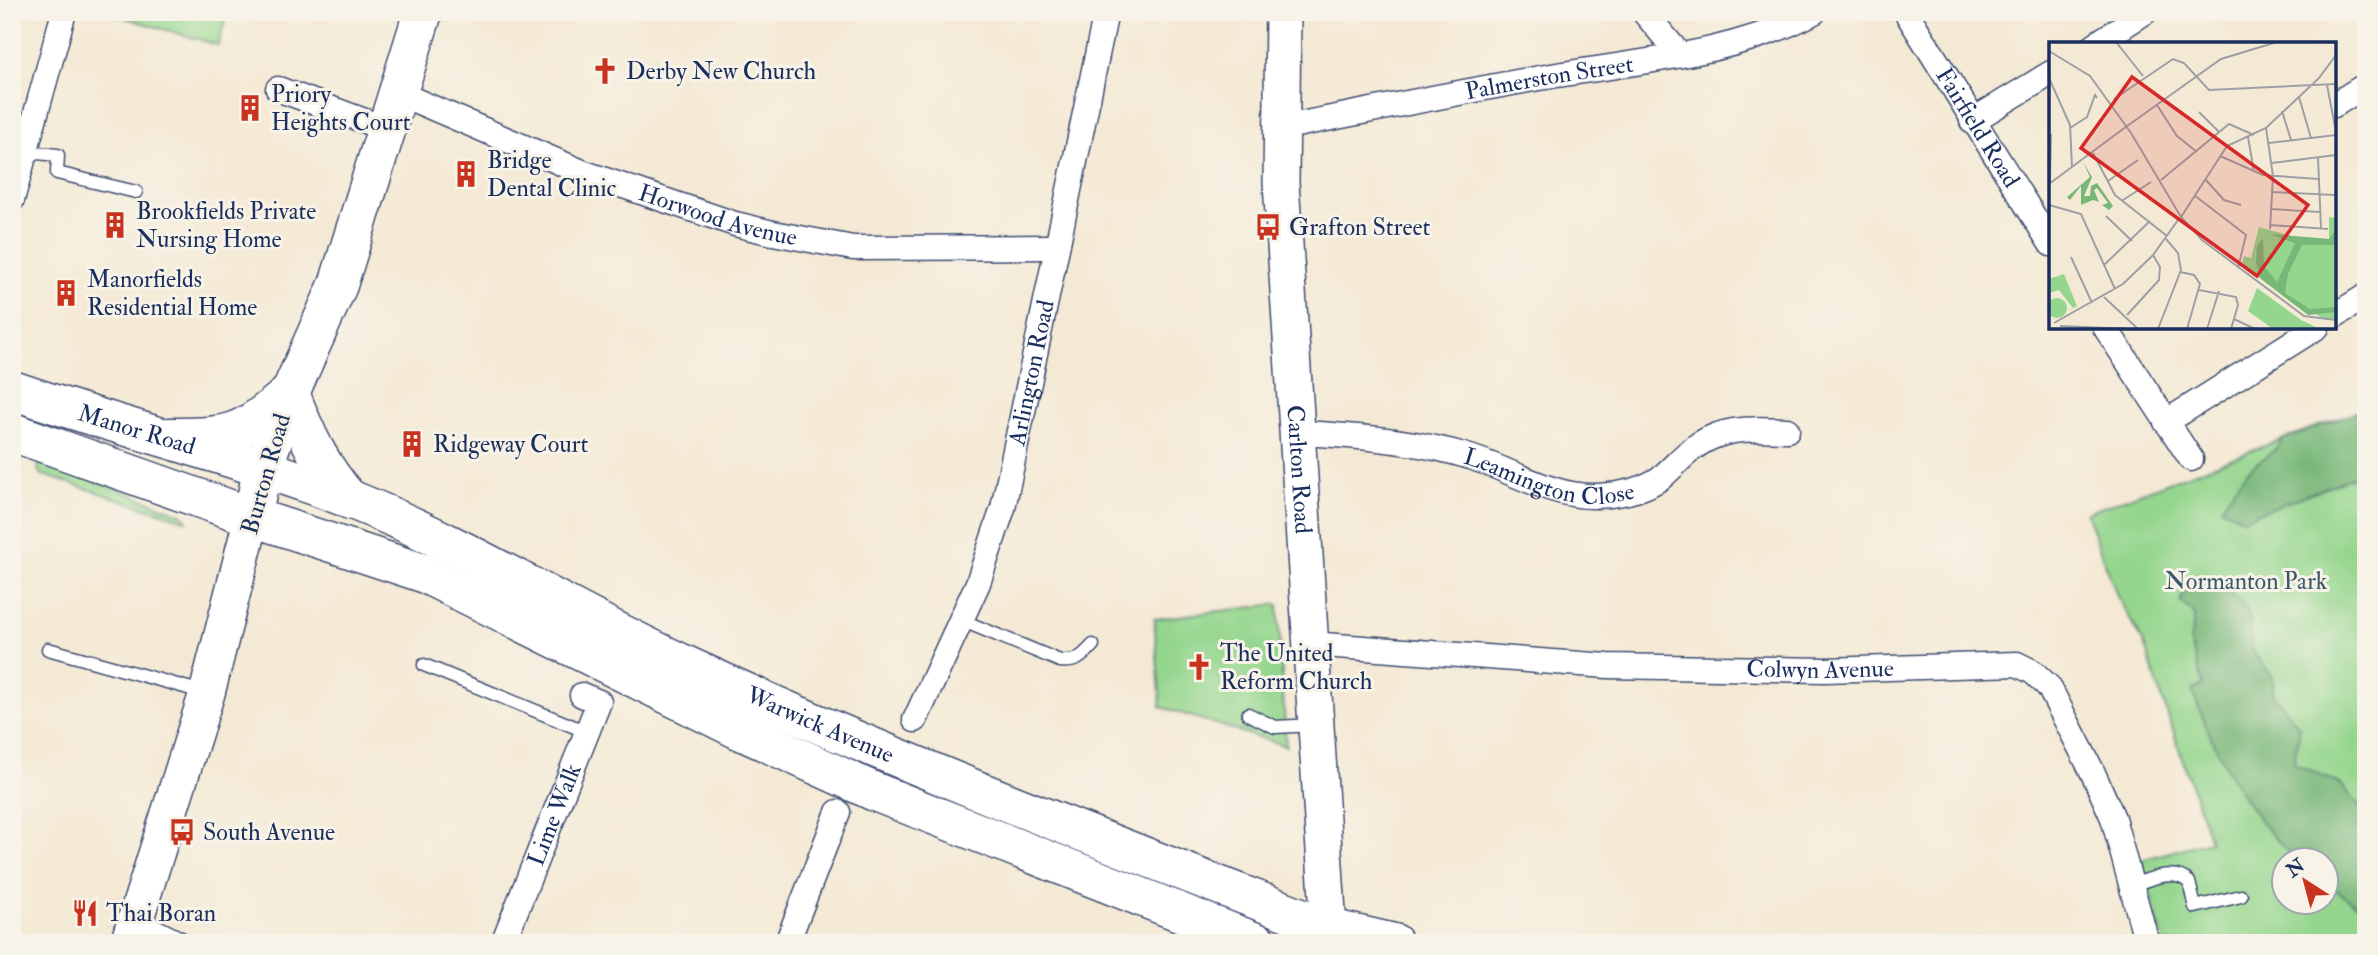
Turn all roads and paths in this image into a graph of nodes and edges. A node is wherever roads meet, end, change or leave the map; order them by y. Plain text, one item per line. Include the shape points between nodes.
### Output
1 (64, 12) edge
2 (423, 12) edge
3 (1106, 12) edge
4 (1283, 12) edge
5 (1644, 12) edge
6 (1814, 12) edge
7 (1906, 12) edge
8 (2146, 12) edge
9 (2099, 42) edge
10 (1679, 54) junction
11 (2049, 74) edge
12 (2366, 85) edge
13 (278, 89) dead end
14 (398, 93) junction
15 (2336, 104) edge
16 (1972, 121) junction
17 (1281, 128) junction
18 (389, 130) junction
19 (26, 152) junction
20 (136, 192) dead end
21 (12, 200) edge
22 (2049, 241) edge
23 (1057, 247) junction
24 (2366, 296) edge
25 (2336, 315) edge
26 (2106, 329) edge
27 (2314, 329) edge
28 (12, 390) edge
29 (290, 393) junction
30 (2166, 422) junction
31 (1788, 431) dead end
32 (12, 432) edge
33 (1296, 433) junction
34 (162, 437) junction
35 (2191, 460) dead end
36 (263, 468) junction
37 (350, 500) junction
38 (252, 517) junction
39 (423, 573) junction
40 (961, 620) junction
41 (1310, 644) junction
42 (1093, 645) dead end
43 (48, 649) dead end
44 (424, 665) dead end
45 (207, 693) junction
46 (582, 695) dead end
47 (1248, 714) dead end
48 (915, 720) dead end
49 (1315, 725) junction
50 (587, 732) junction
51 (838, 812) dead end
52 (2133, 885) junction
53 (2241, 895) dead end
54 (1329, 928) junction
55 (132, 932) edge
56 (178, 943) edge
57 (503, 943) edge
58 (788, 943) edge
59 (1258, 943) edge
60 (1394, 943) edge
61 (2147, 943) edge

1 - 19 street
2 - 14 main road, Burton Road
3 - 23 street, Arlington Road
4 - 17 street, Carlton Road
5 - 10 street
6 - 10 street, Palmerston Street via 1734,42
7 - 16 street, Fairfield Road
8 - 9 street
10 - 17 street, Palmerston Street
11 - 16 street
12 - 15 street
13 - 18 street
14 - 18 main road, Burton Road
14 - 23 street, Horwood Avenue via 582,172 748,228 853,248
16 - 22 street, Fairfield Road
17 - 33 street, Carlton Road
18 - 29 main road, Burton Road via 338,285
19 - 20 lane via 58,155 57,173
19 - 21 street
23 - 40 street, Arlington Road via 1003,508
24 - 25 street
26 - 30 street
27 - 30 street
28 - 34 main road, Manor Road
29 - 34 main road via 252,423 228,435
29 - 36 main road, Burton Road
29 - 37 main road via 324,469
30 - 35 street
31 - 33 street, Leamington Close via 1756,428 1715,436 1683,455 1651,483 1596,496 1559,491 1468,456
32 - 38 main road, Manor Road
33 - 41 street, Carlton Road
34 - 36 main road, Manor Road
36 - 37 main road, Warwick Avenue
36 - 38 main road, Burton Road
36 - 39 main road via 275,484 296,498 377,534
37 - 54 main road, Warwick Avenue via 424,531 689,667 888,755
38 - 39 main road, Warwick Avenue
38 - 45 street, Burton Road
39 - 59 main road, Warwick Avenue via 875,792
40 - 42 lane via 1070,662 1081,659
40 - 48 street, Arlington Road
41 - 49 street, Carlton Road
41 - 52 street, Colwyn Avenue via 1608,666 1825,670 2017,664 2049,687 2071,727 2113,818
43 - 45 lane
44 - 50 lane
45 - 55 street, Burton Road
46 - 50 street, Lime Walk via 599,702
47 - 49 lane via 1275,727
49 - 54 street, Carlton Road
50 - 57 street, Lime Walk
51 - 58 street
52 - 53 lane via 2159,876 2180,876 2189,882 2195,907
52 - 61 street, Colwyn Avenue
54 - 60 main road, Warwick Avenue
55 - 56 street

